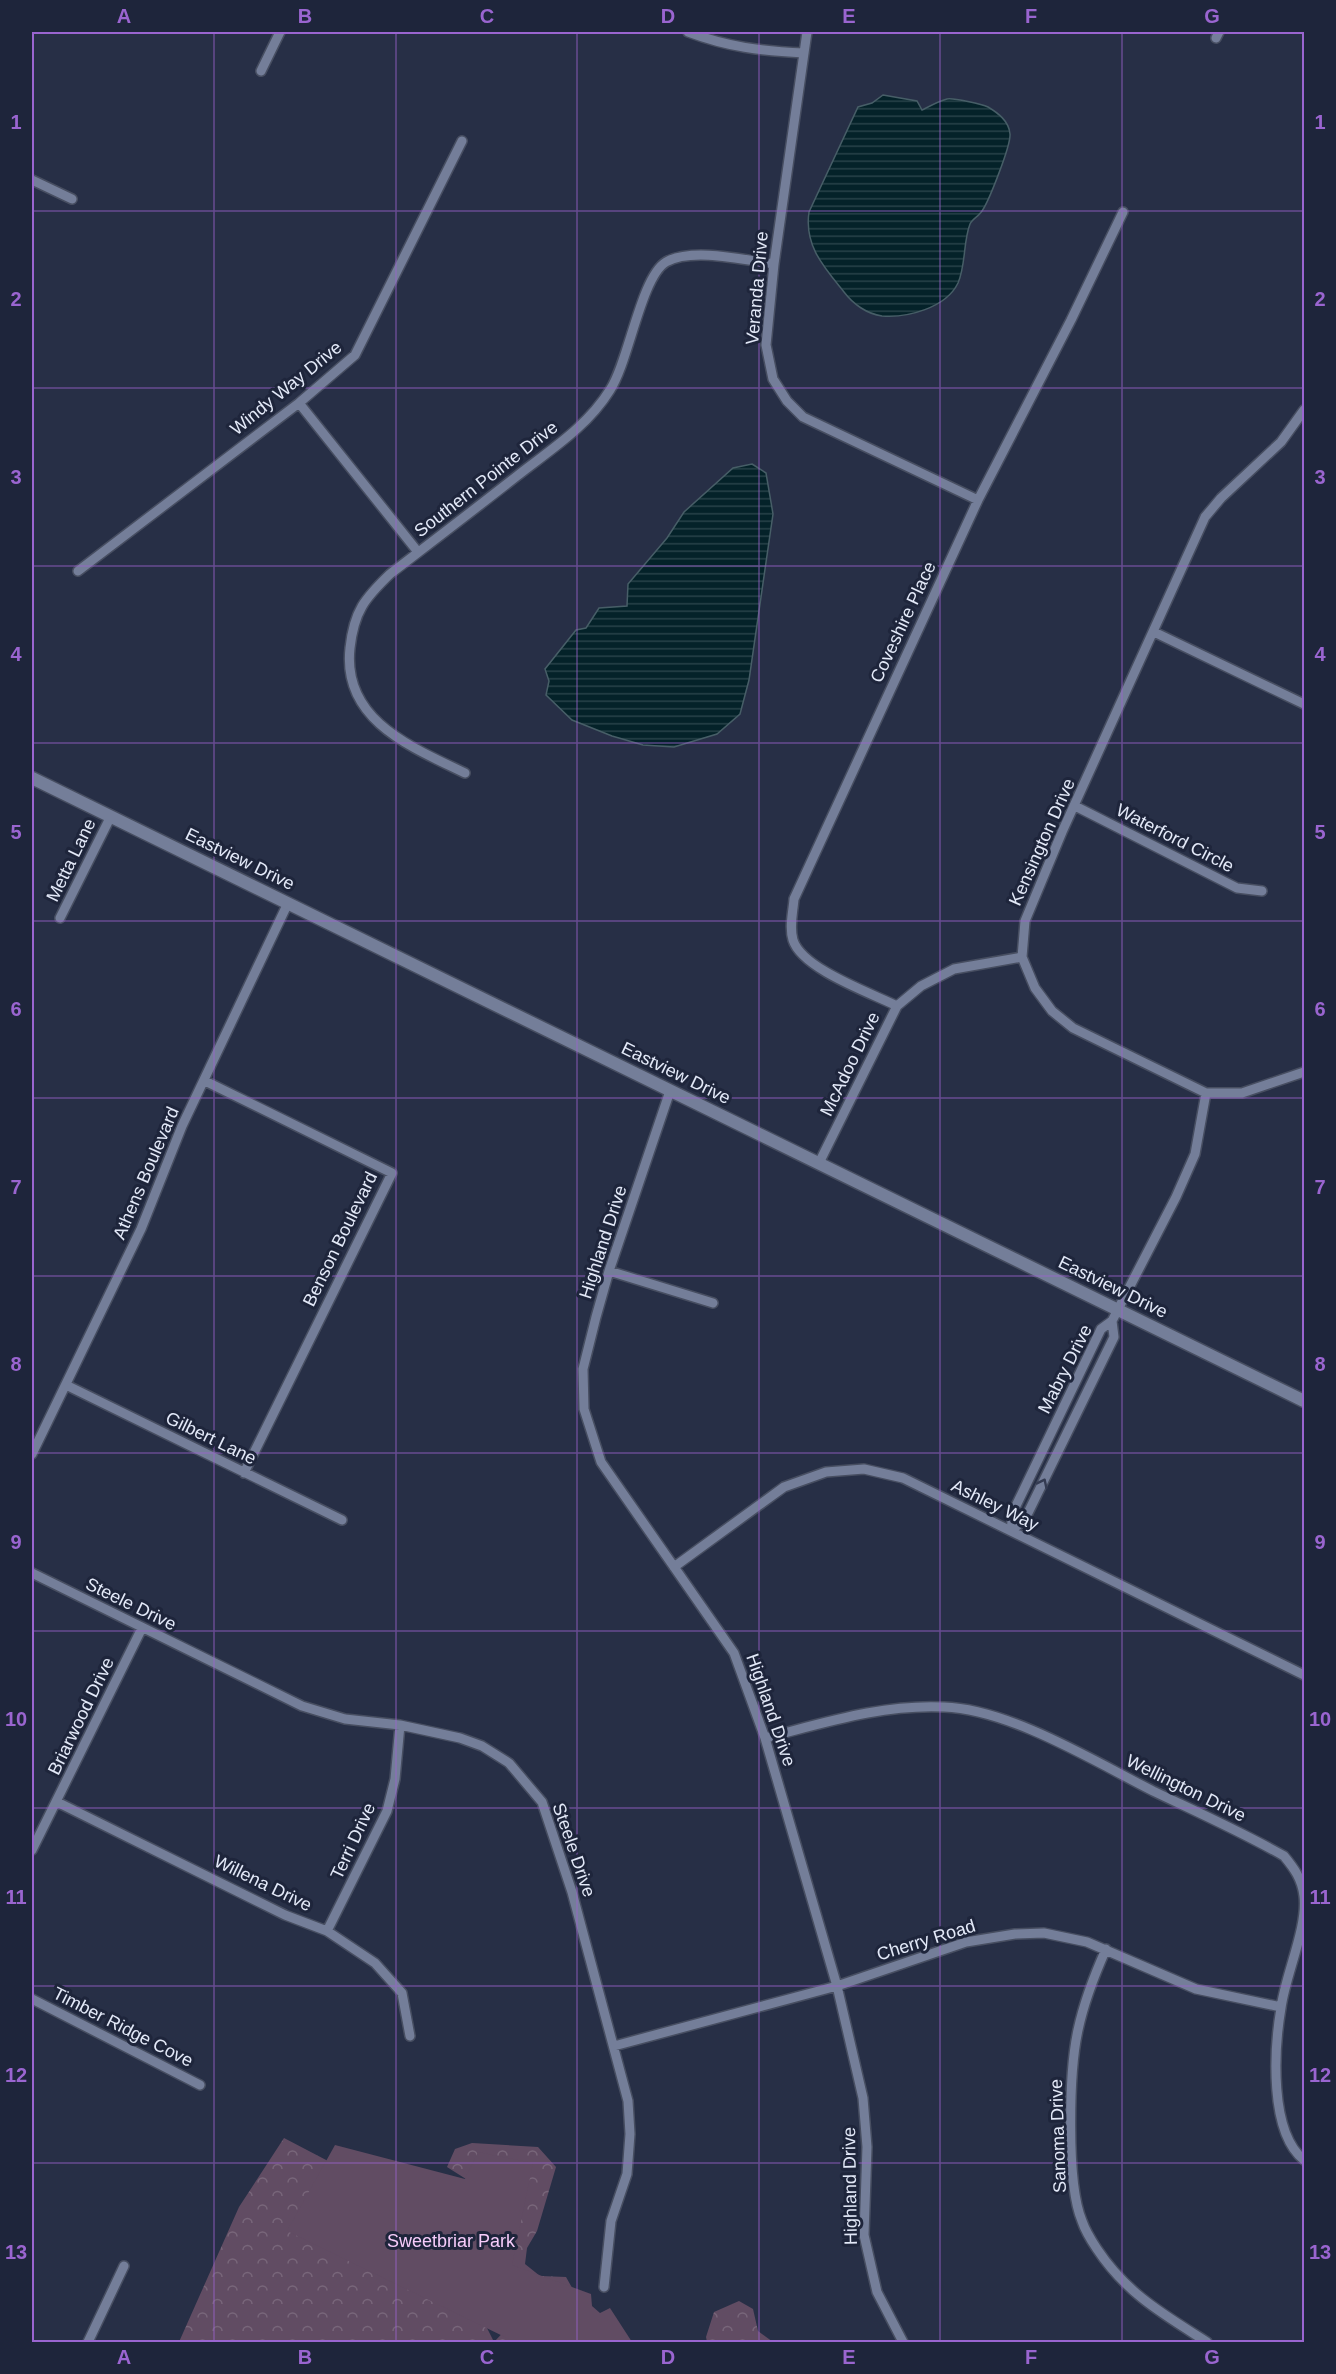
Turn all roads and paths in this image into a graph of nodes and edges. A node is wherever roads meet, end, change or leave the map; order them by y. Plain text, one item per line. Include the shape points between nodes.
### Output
1 (280, 32) edge
2 (688, 32) edge
3 (807, 32) edge
4 (804, 53) junction
5 (261, 71) dead end
6 (462, 141) dead end
7 (32, 180) edge
8 (72, 199) dead end
9 (1123, 212) dead end
10 (774, 264) junction
11 (299, 403) junction
12 (1305, 410) edge
13 (978, 500) junction
14 (418, 552) junction
15 (78, 571) dead end
16 (1154, 632) junction
17 (1305, 704) edge
18 (465, 773) dead end
19 (32, 778) edge
20 (1075, 806) junction
21 (111, 816) junction
22 (1262, 891) dead end
23 (288, 903) junction
24 (60, 918) dead end
25 (1022, 957) junction
26 (897, 1006) junction
27 (1305, 1072) edge
28 (205, 1081) junction
29 (670, 1090) junction
30 (1206, 1093) junction
31 (819, 1163) junction
32 (609, 1271) junction
33 (713, 1303) dead end
34 (1115, 1315) junction
35 (66, 1385) junction
36 (1305, 1401) edge
37 (32, 1454) edge
38 (244, 1473) junction
39 (342, 1520) dead end
40 (1011, 1531) junction
41 (674, 1567) junction
42 (32, 1573) edge
43 (142, 1628) junction
44 (1305, 1675) edge
45 (400, 1725) junction
46 (765, 1738) junction
47 (57, 1802) junction
48 (32, 1850) edge
49 (327, 1931) junction
50 (1107, 1949) junction
51 (837, 1986) junction
52 (32, 1999) edge
53 (1281, 2007) junction
54 (410, 2036) dead end
55 (614, 2046) junction
56 (200, 2085) dead end
57 (1305, 2160) edge
58 (124, 2266) dead end
59 (604, 2287) dead end
60 (88, 2343) edge
61 (903, 2343) edge
62 (1207, 2343) edge

1 - 5 street
2 - 4 street via 717,43 760,51
3 - 4 street, Veranda Drive
4 - 10 street, Veranda Drive
6 - 11 street, Windy Way Drive via 356,354
7 - 8 street
9 - 13 street, Coveshire Place
10 - 13 street, Veranda Drive via 766,345 773,379 786,401 802,417
10 - 14 street, Southern Pointe Drive via 712,256 682,256 665,263 650,283 611,390 582,426
11 - 14 street
11 - 15 street, Windy Way Drive
12 - 16 street, Kensington Drive via 1281,442 1205,517
13 - 26 street, Coveshire Place via 794,898 793,941 804,958
14 - 18 street, Southern Pointe Drive via 366,597 355,622 348,665 353,688 370,714 390,733
16 - 17 street
16 - 20 street, Kensington Drive
19 - 21 street, Eastview Drive
20 - 22 street, Waterford Circle via 1237,888
20 - 25 street, Kensington Drive via 1025,921
21 - 23 street, Eastview Drive
21 - 24 street, Metta Lane
23 - 28 street, Athens Boulevard
23 - 29 street, Eastview Drive
25 - 26 street, McAdoo Drive via 954,969 921,986
25 - 30 street, Kensington Drive via 1035,988 1052,1011 1073,1028
26 - 31 street, McAdoo Drive
27 - 30 street, Kensington Drive via 1242,1093
28 - 35 street, Athens Boulevard via 182,1126 141,1229
28 - 38 street, Benson Boulevard via 392,1173
29 - 31 street, Eastview Drive
29 - 32 street, Highland Drive
30 - 34 street, Mabry Drive via 1195,1154
31 - 34 street, Eastview Drive
32 - 33 street
32 - 41 street, Highland Drive via 583,1369 584,1409 601,1462
34 - 36 street, Eastview Drive
34 - 40 street, Mabry Drive via 1101,1329 1018,1501
40 -> 34 street via 1025,1519 1114,1337
35 - 37 street, Athens Boulevard
35 - 38 street, Gilbert Lane
38 - 39 street, Gilbert Lane
40 - 41 street, Ashley Way via 903,1478 864,1469 826,1472 784,1487
40 - 44 street, Ashley Way
41 - 46 street, Highland Drive via 734,1653
42 - 43 street, Steele Drive
43 - 45 street, Steele Drive via 302,1706 345,1719
43 - 47 street, Briarwood Drive
45 - 49 street, Terri Drive via 395,1779 387,1811
45 - 55 street, Steele Drive via 482,1746 509,1763 542,1802 572,1892
46 - 51 street, Highland Drive
46 - 53 street, Wellington Drive via 870,1711 910,1707 947,1707 1002,1718 1272,1849 1296,1870 1304,1897
47 - 48 street, Briarwood Drive
47 - 49 street, Willena Drive via 285,1915
49 - 54 street, Willena Drive via 375,1963 402,1993
50 - 51 street, Cherry Road via 1066,1936 1015,1934 966,1942
50 - 53 street, Cherry Road via 1196,1989
50 - 62 street, Sanoma Drive via 1089,1987 1072,2065 1074,2188 1081,2220 1097,2249 1127,2286 1156,2311
51 - 55 street, Cherry Road
51 - 61 street, Highland Drive via 863,2098 867,2147 864,2235 877,2292
52 - 56 street, Timber Ridge Cove
53 - 57 street, Wellington Drive via 1276,2089 1284,2128 1298,2155
55 - 59 street, Steele Drive via 628,2101 630,2134 627,2174 611,2221
58 - 60 street

